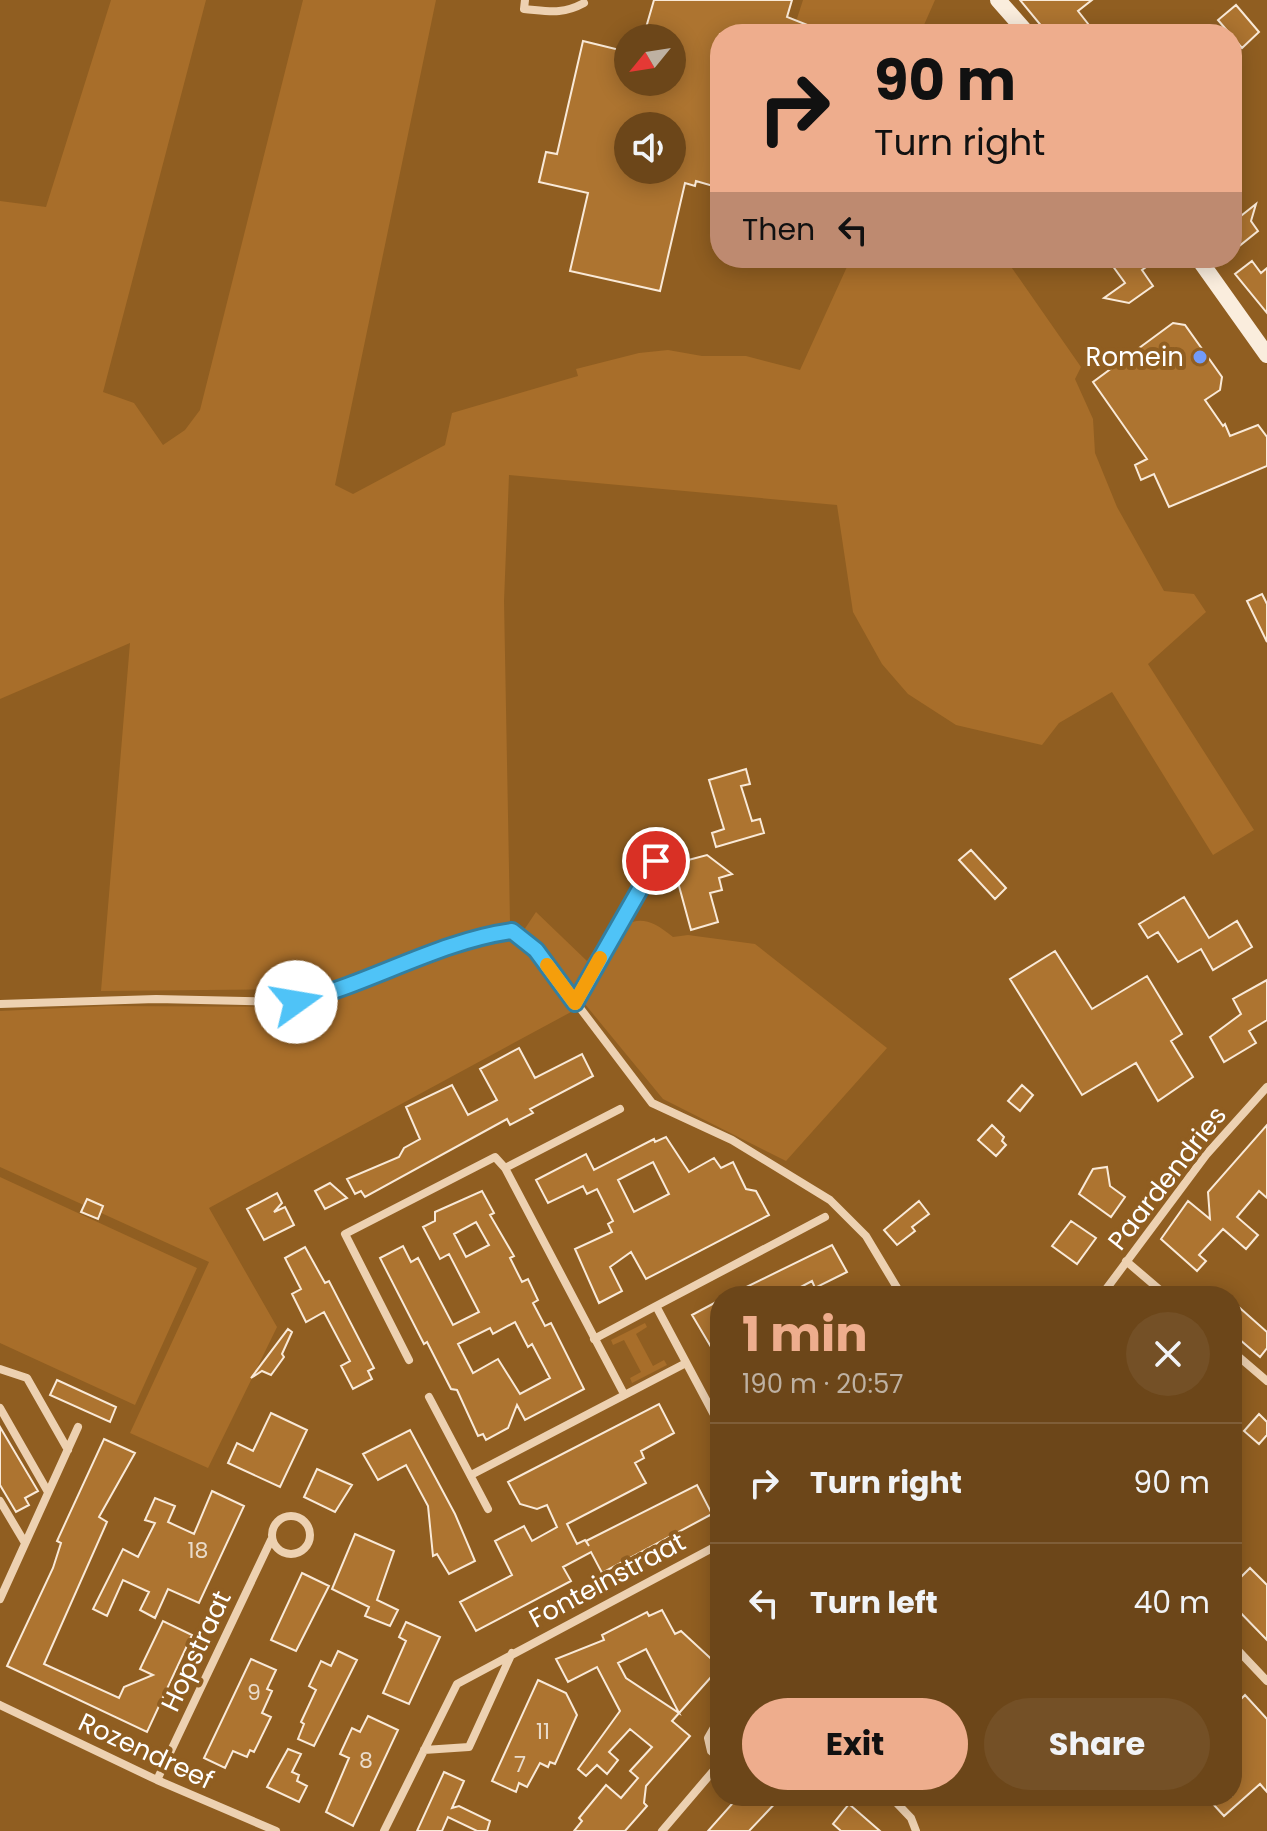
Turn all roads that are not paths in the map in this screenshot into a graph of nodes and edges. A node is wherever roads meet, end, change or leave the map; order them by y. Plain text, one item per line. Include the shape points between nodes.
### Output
1 (525, 0) edge
2 (998, 0) edge
3 (584, 3) dead end
4 (1019, 24) edge
5 (1205, 268) edge
6 (1267, 355) edge
7 (656, 861) dead end
8 (575, 1003) junction
9 (0, 1004) edge
10 (1267, 1087) edge
11 (620, 1109) dead end
12 (505, 1168) junction
13 (825, 1217) dead end
14 (1126, 1261) junction
15 (896, 1286) edge
16 (1108, 1286) edge
17 (1155, 1286) edge
18 (656, 1306) junction
19 (594, 1339) junction
20 (409, 1360) dead end
21 (1242, 1360) edge
22 (686, 1363) junction
23 (0, 1369) edge
24 (1267, 1381) edge
25 (624, 1394) junction
26 (429, 1397) dead end
27 (710, 1407) edge
28 (0, 1408) edge
29 (78, 1427) dead end
30 (68, 1450) junction
31 (471, 1475) junction
32 (48, 1492) junction
33 (0, 1501) edge
34 (488, 1509) dead end
35 (271, 1540) junction
36 (25, 1543) junction
37 (710, 1549) edge
38 (0, 1599) edge
39 (513, 1653) junction
40 (1242, 1655) edge
41 (1267, 1681) edge
42 (0, 1705) edge
43 (424, 1750) junction
44 (710, 1773) edge
45 (157, 1780) junction
46 (900, 1806) edge
47 (276, 1831) edge
48 (384, 1831) edge
49 (662, 1831) edge
50 (916, 1831) edge

1 - 3 street via 524,9 547,13 567,12
2 - 4 main road
5 - 6 main road
7 - 8 street
8 - 9 street via 536,950 512,931 480,937 296,1002
8 - 15 street via 652,1103 732,1140 830,1200 866,1236
10 - 14 street, Paardendries via 1206,1155
11 - 12 street
12 - 19 street
12 - 20 street via 495,1157 345,1234
13 - 18 street
14 - 16 street, Paardendries
14 - 17 street
18 - 19 street
18 - 22 street
19 - 25 street
21 - 24 street
22 - 25 street
22 - 27 street
23 - 30 street via 27,1378
25 - 31 street
26 - 31 street
28 - 32 street
29 - 30 street
30 - 32 street
31 - 34 street
32 - 36 street
33 - 36 street
35 - 35 street via 283,1553 294,1553 306,1546 310,1532 304,1520 286,1516 278,1521
35 - 45 street, Hopstraat
36 - 38 street
37 - 39 street, Fonteinstraat
39 - 43 street, Fonteinstraat via 457,1684
39 - 43 street, Fonteinstraat via 469,1747
40 - 41 street
42 - 45 street, Rozendreef
43 - 48 street, Fonteinstraat
44 - 49 street
45 - 47 street, Rozendreef
46 - 50 street

